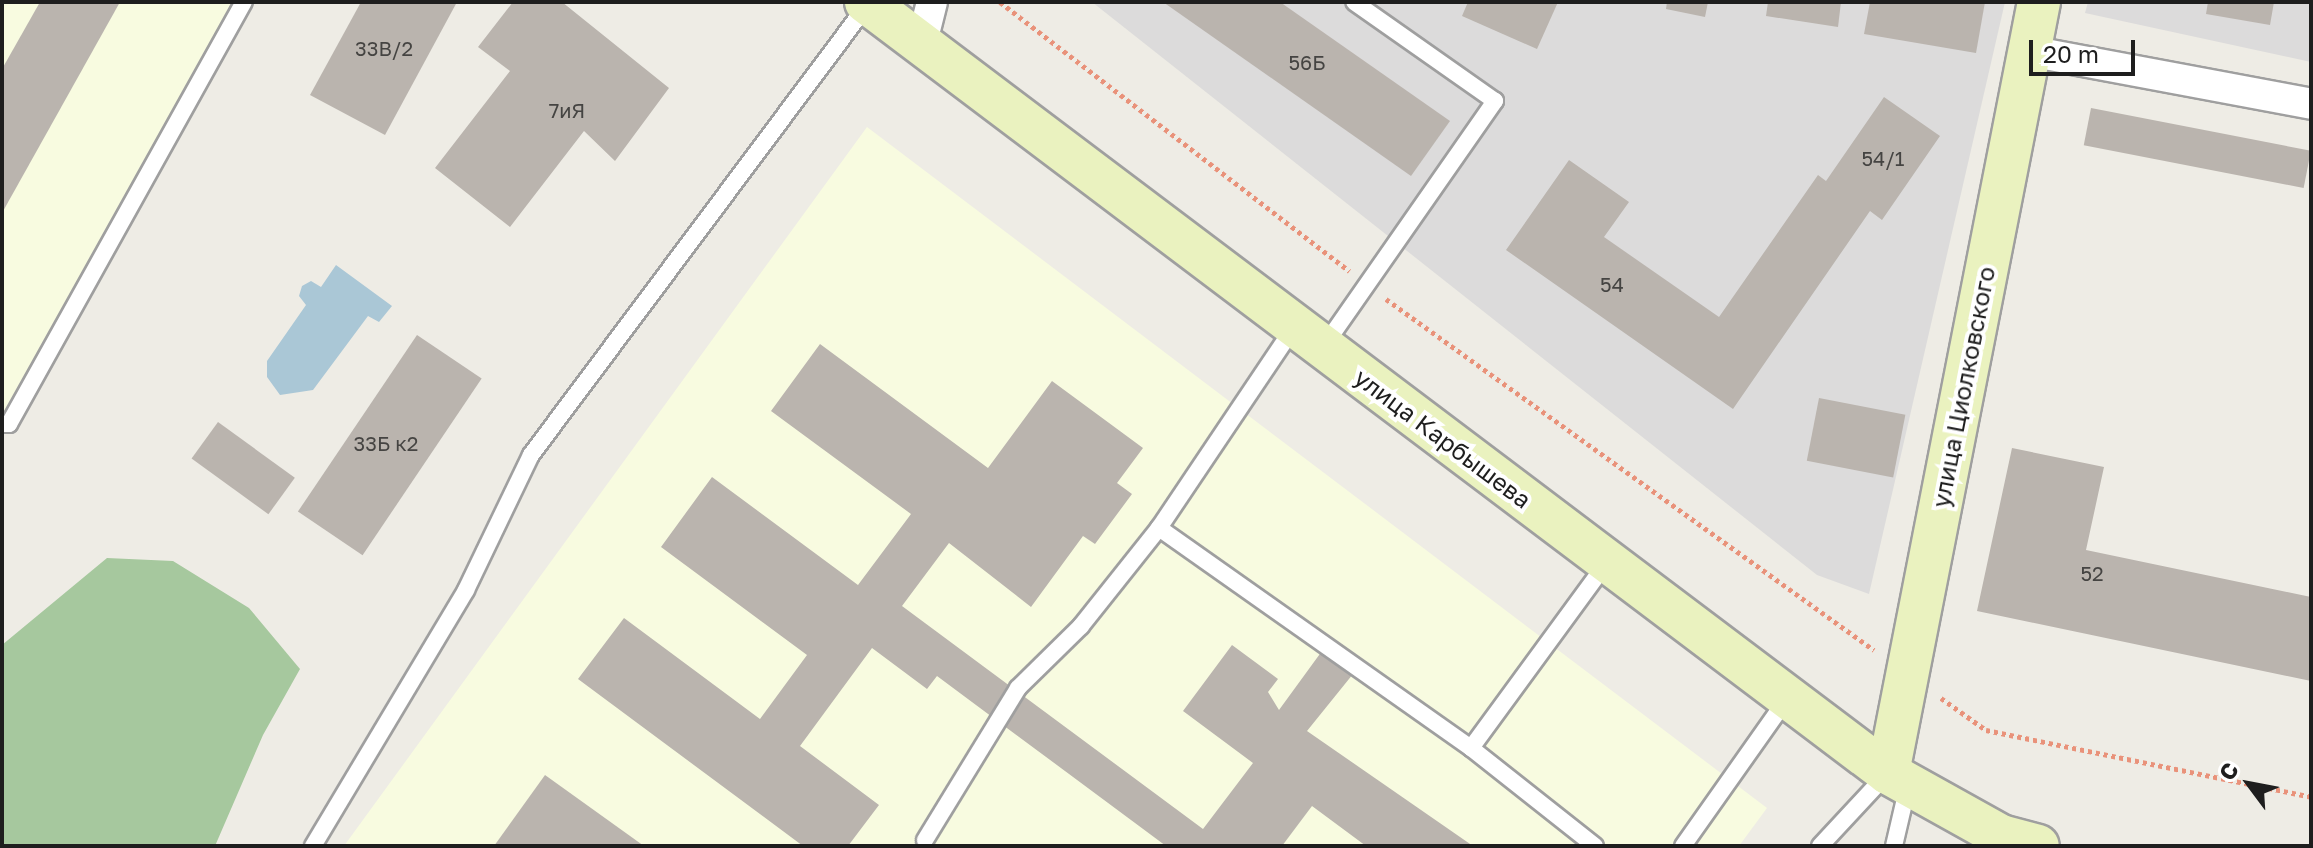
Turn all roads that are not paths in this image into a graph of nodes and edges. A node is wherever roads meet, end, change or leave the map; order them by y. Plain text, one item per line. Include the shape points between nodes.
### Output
1 (244, 2) edge
2 (932, 2) edge
3 (1354, 2) edge
4 (2039, 2) edge
5 (867, 3) edge
6 (921, 46) junction
7 (2029, 51) junction
8 (2311, 104) edge
9 (1309, 337) junction
10 (2, 424) edge
11 (1159, 528) junction
12 (1607, 561) junction
13 (1788, 697) junction
14 (1471, 748) junction
15 (1898, 779) junction
16 (925, 840) dead end
17 (313, 846) edge
18 (1595, 846) edge
19 (1683, 846) edge
20 (1820, 846) edge
21 (1894, 846) edge
22 (2038, 846) edge

1 - 10 lane via 9,424
2 - 6 street
3 - 9 lane via 1495,101 1366,285
4 - 7 main road, улица Циолковского
5 - 6 main road, улица Карбышева
5 - 17 lane via 531,455 466,590
6 - 9 main road, улица Карбышева
7 - 8 street
7 - 15 main road, улица Циолковского via 1907,674
9 - 11 lane
9 - 12 main road, улица Карбышева
11 - 14 lane
11 - 16 lane via 1081,626 1018,688
12 - 13 main road, улица Карбышева
12 - 14 lane
13 - 15 main road, улица Карбышева
13 - 19 lane
14 - 18 lane
15 - 20 lane
15 - 21 lane
15 - 22 main road, улица Карбышева via 2001,836

